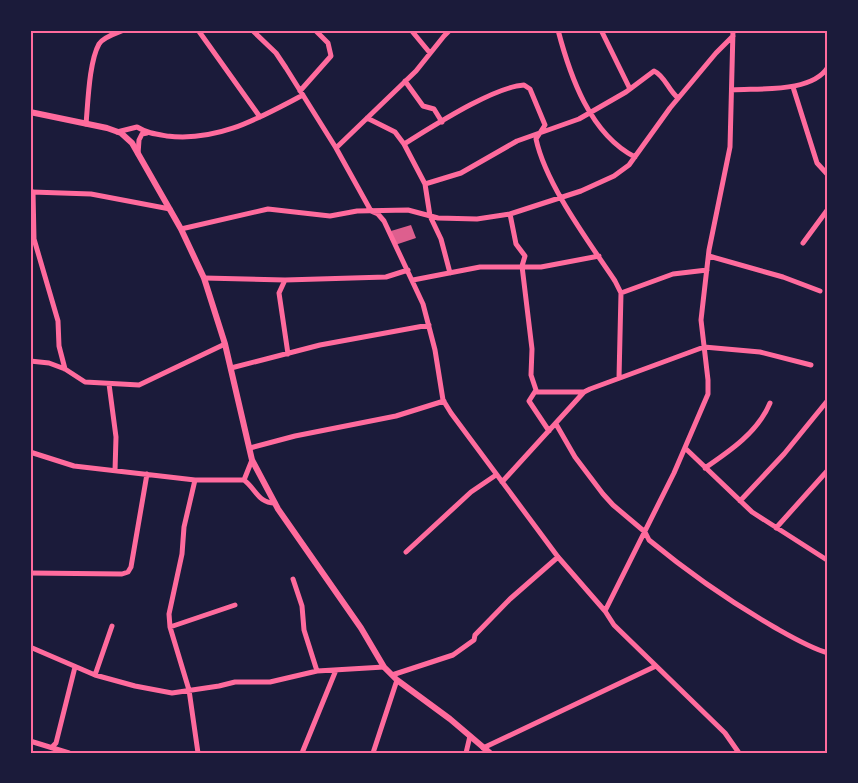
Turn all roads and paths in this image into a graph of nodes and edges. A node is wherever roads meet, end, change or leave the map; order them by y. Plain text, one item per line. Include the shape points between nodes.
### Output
1 (124, 30) edge
2 (198, 30) edge
3 (252, 30) edge
4 (315, 30) edge
5 (411, 30) edge
6 (450, 30) edge
7 (558, 30) edge
8 (601, 30) edge
9 (733, 33) edge
10 (430, 53) junction
11 (828, 67) edge
12 (405, 81) junction
13 (793, 87) junction
14 (630, 89) junction
15 (732, 90) junction
16 (302, 93) junction
17 (678, 98) junction
18 (30, 112) edge
19 (589, 112) junction
20 (260, 117) junction
21 (368, 118) junction
22 (442, 122) junction
23 (86, 124) junction
24 (117, 132) junction
25 (147, 133) junction
26 (538, 135) junction
27 (404, 144) junction
28 (336, 148) junction
29 (138, 154) junction
30 (635, 157) junction
31 (828, 175) edge
32 (425, 184) junction
33 (31, 192) edge
34 (561, 197) junction
35 (170, 208) junction
36 (828, 209) edge
37 (371, 211) junction
38 (510, 214) junction
39 (430, 216) junction
40 (181, 229) junction
41 (803, 243) dead end
42 (599, 256) junction
43 (708, 256) junction
44 (522, 266) junction
45 (408, 270) junction
46 (707, 270) junction
47 (450, 273) junction
48 (204, 278) junction
49 (285, 280) junction
50 (413, 280) junction
51 (820, 291) dead end
52 (621, 293) junction
53 (429, 325) junction
54 (225, 344) junction
55 (704, 347) junction
56 (288, 354) junction
57 (30, 361) edge
58 (811, 365) dead end
59 (231, 368) junction
60 (65, 369) junction
61 (619, 378) junction
62 (109, 384) junction
63 (535, 392) junction
64 (584, 392) junction
65 (828, 400) edge
66 (444, 401) junction
67 (770, 403) dead end
68 (556, 424) junction
69 (549, 432) junction
70 (250, 448) junction
71 (685, 448) junction
72 (30, 452) edge
73 (252, 460) junction
74 (705, 468) junction
75 (828, 470) edge
76 (115, 471) junction
77 (147, 474) junction
78 (496, 475) junction
79 (195, 480) junction
80 (244, 480) junction
81 (502, 482) junction
82 (740, 501) junction
83 (274, 503) junction
84 (776, 528) junction
85 (645, 532) junction
86 (406, 552) dead end
87 (558, 557) junction
88 (827, 560) edge
89 (30, 573) edge
90 (293, 579) dead end
91 (235, 605) dead end
92 (605, 611) junction
93 (112, 626) dead end
94 (170, 627) junction
95 (30, 647) edge
96 (828, 653) edge
97 (656, 666) junction
98 (75, 667) junction
99 (384, 668) junction
100 (336, 670) junction
101 (317, 671) junction
102 (95, 675) junction
103 (392, 675) junction
104 (398, 680) junction
105 (189, 690) junction
106 (470, 736) junction
107 (30, 741) edge
108 (52, 747) junction
109 (483, 748) junction
110 (69, 753) edge
111 (198, 753) edge
112 (302, 753) edge
113 (373, 753) edge
114 (466, 753) edge
115 (490, 753) edge
116 (739, 753) edge

1 - 23 street via 99,44
2 - 20 street
3 - 16 street via 276,53
4 - 16 street via 328,44 331,56
5 - 10 street
6 - 10 street
7 - 19 street via 567,63
8 - 14 street
9 - 15 street
9 - 17 street
10 - 12 street
11 - 13 street via 820,78
12 - 21 street
12 - 22 street via 423,106 434,109
13 - 15 street
13 - 31 street via 817,163
14 - 17 street via 657,71
14 - 19 street
15 - 43 street via 730,147
16 - 20 street
16 - 28 street
17 - 30 street
18 - 23 street
19 - 26 street
19 - 30 street via 617,146
20 - 25 street via 195,138
21 - 27 street via 395,132
21 - 28 street
22 - 26 street via 513,86 524,85 530,89 545,125
22 - 27 street
23 - 24 street
24 - 25 street via 137,127
24 - 29 street via 132,143
25 - 29 street via 139,140
26 - 32 street via 517,141 461,174
26 - 34 street via 541,156
27 - 32 street
28 - 37 street
29 - 35 street
30 - 34 street via 614,176
32 - 39 street
33 - 35 street via 91,194
33 - 60 street via 34,239 58,321
34 - 38 street
34 - 42 street
35 - 40 street
36 - 41 street
37 - 39 street via 408,210
37 - 40 street via 330,216 268,209
37 - 45 street via 384,221
38 - 39 street via 477,219
38 - 44 street via 516,244 525,256
39 - 47 street
40 - 48 street
42 - 44 street via 541,267
42 - 52 street
43 - 46 street
43 - 51 street
44 - 47 street via 480,267
44 - 63 street
45 - 49 street via 386,277
45 - 50 street
46 - 52 street via 673,274
46 - 55 street via 701,320
47 - 50 street
48 - 49 street
48 - 54 street
49 - 56 street via 279,293
50 - 53 street
52 - 61 street
53 - 56 street
53 - 66 street
54 - 59 street
54 - 62 street via 139,385
55 - 58 street via 760,352
55 - 61 street
55 - 71 street via 708,394
56 - 59 street
57 - 60 street
59 - 70 street
60 - 62 street via 85,382
61 - 64 street
62 - 76 street via 116,437
63 - 64 street
63 - 69 street via 530,404
64 - 68 street
65 - 82 street
66 - 70 street via 396,416
66 - 78 street
67 - 74 street via 741,442
68 - 69 street
68 - 85 street via 603,494
69 - 81 street
70 - 73 street
71 - 74 street
71 - 85 street
72 - 76 street via 74,466
73 - 80 street
73 - 83 street
74 - 82 street
75 - 84 street
76 - 77 street
77 - 79 street
77 - 89 street via 128,572
78 - 81 street
78 - 86 street via 471,492
79 - 80 street
79 - 94 street via 171,598
80 - 83 street via 260,499
81 - 87 street
82 - 84 street
83 - 99 street via 361,628
84 - 88 street
85 - 92 street
85 - 96 street via 649,540 693,576 740,608
87 - 92 street
87 - 103 street via 510,599 474,640 453,655
90 - 101 street
91 - 94 street
92 - 97 street
93 - 102 street
94 - 105 street
95 - 98 street
97 - 109 street
97 - 116 street
98 - 102 street
98 - 108 street
99 - 100 street
99 - 103 street
100 - 101 street
100 - 112 street
101 - 105 street via 270,682 235,682
102 - 105 street via 161,692
103 - 104 street
104 - 106 street
104 - 113 street
105 - 111 street
106 - 109 street
106 - 114 street
107 - 108 street
108 - 110 street
109 - 115 street

